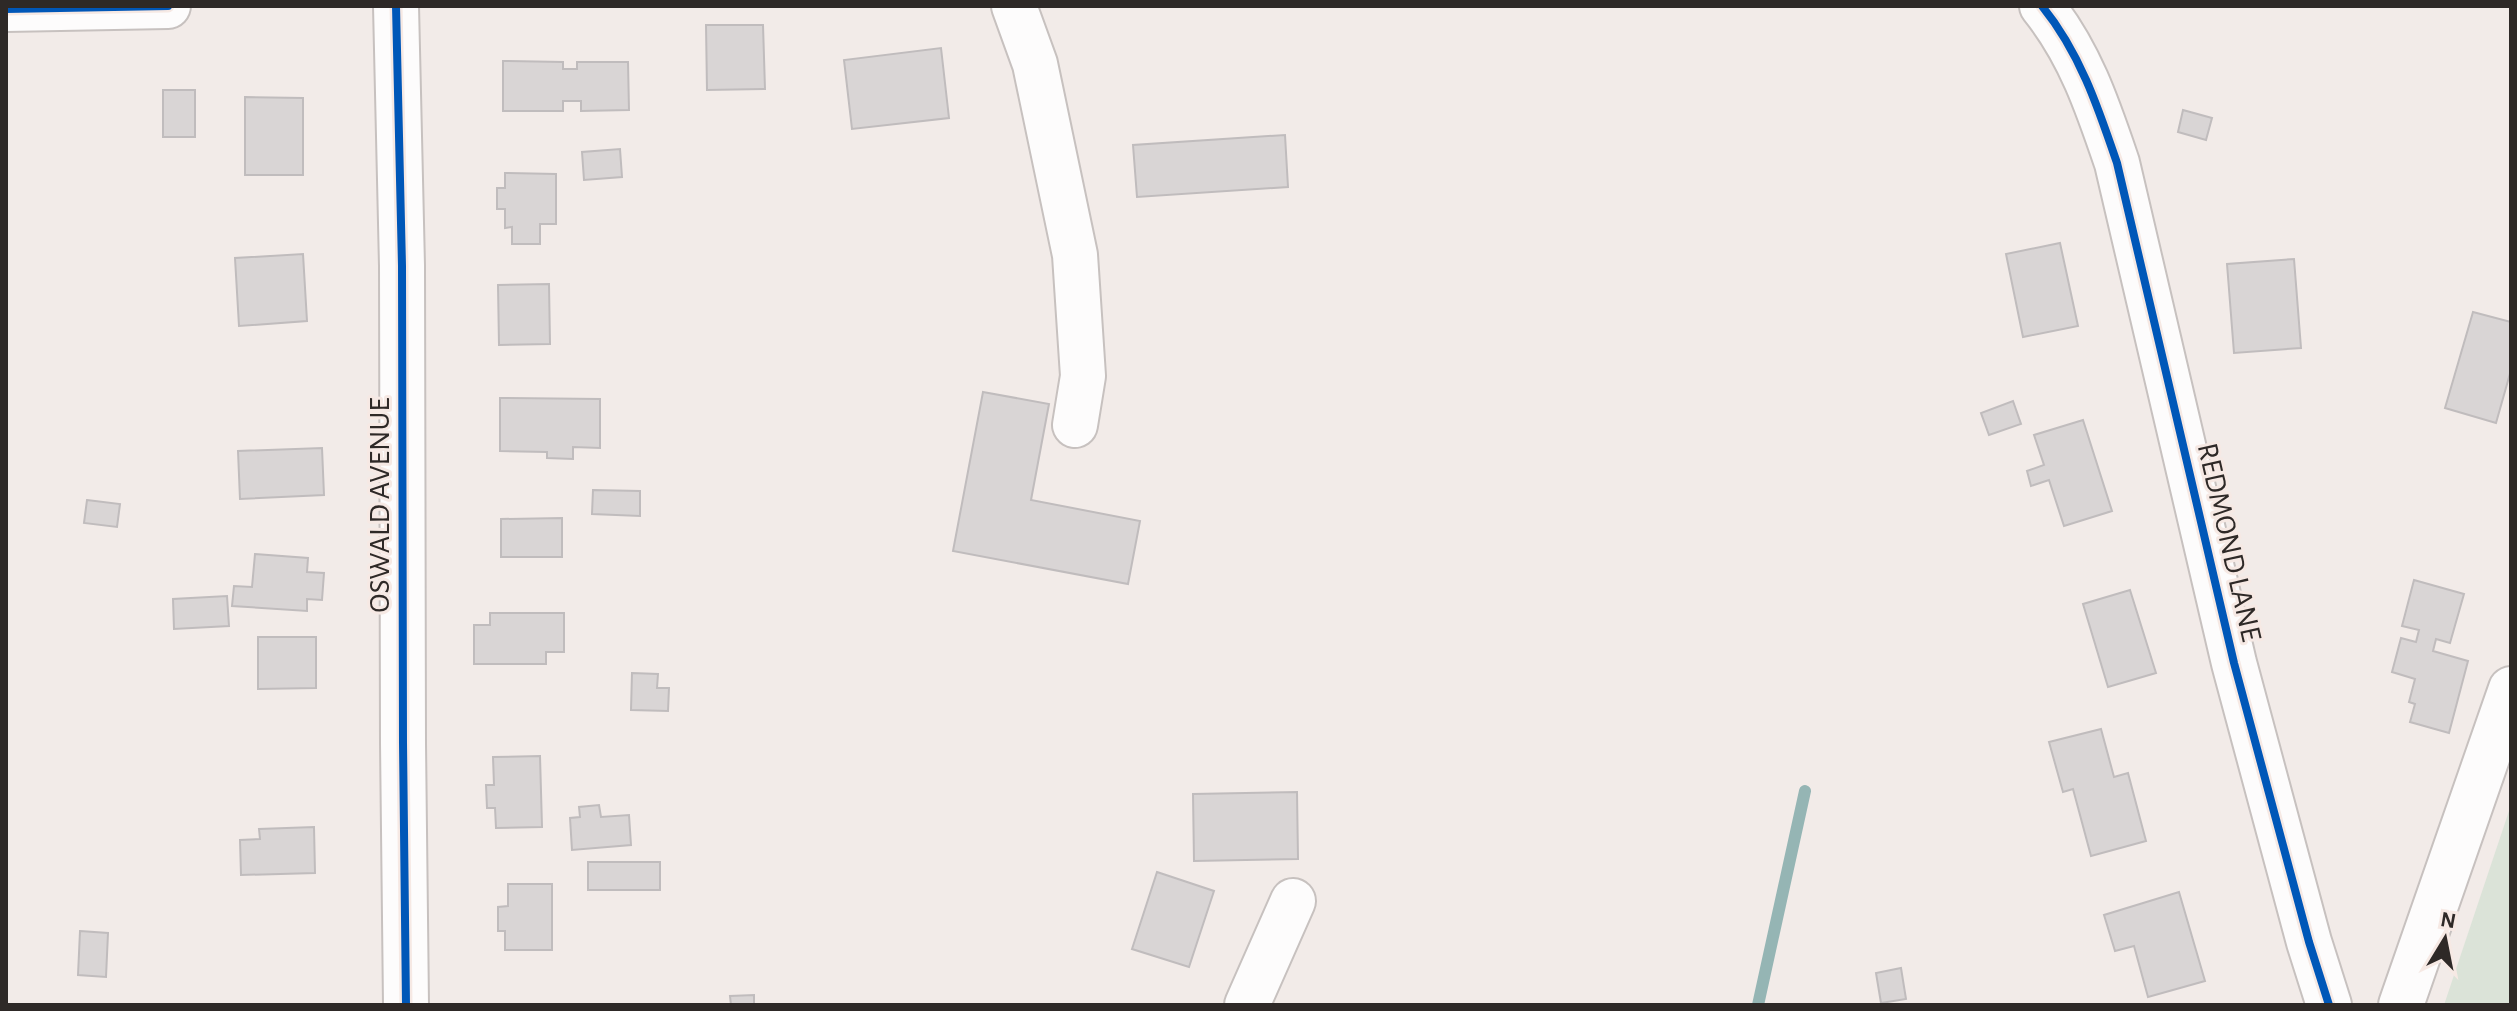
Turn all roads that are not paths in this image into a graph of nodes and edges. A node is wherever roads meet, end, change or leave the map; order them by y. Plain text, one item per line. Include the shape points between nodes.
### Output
1 (168, 6) edge
2 (396, 6) edge
3 (1014, 6) edge
4 (2042, 6) edge
5 (6, 9) edge
6 (1075, 425) dead end
7 (2511, 689) edge
8 (1293, 901) dead end
9 (406, 1005) edge
10 (1247, 1005) edge
11 (2329, 1005) edge
12 (2401, 1005) edge

1 - 5 street
2 - 9 street, OSWALD AVENUE
3 - 6 street via 1035,64 1075,255 1083,376
4 - 11 street, REDMOND LANE via 2091,88 2117,163 2234,663
7 - 12 street
8 - 10 street

